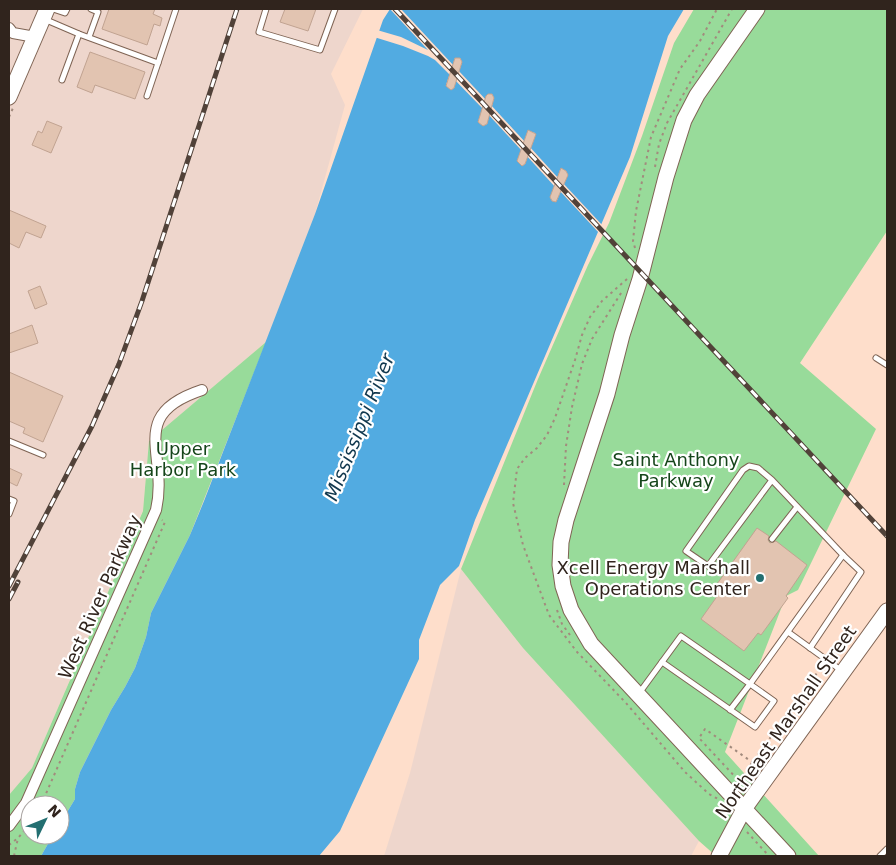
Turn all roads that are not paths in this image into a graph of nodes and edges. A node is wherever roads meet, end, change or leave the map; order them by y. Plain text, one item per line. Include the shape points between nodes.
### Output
1 (91, 9) edge
2 (176, 9) edge
3 (266, 9) edge
4 (335, 9) edge
5 (757, 9) edge
6 (66, 11) edge
7 (48, 12) edge
8 (59, 26) junction
9 (10, 33) edge
10 (79, 34) junction
11 (34, 37) junction
12 (89, 37) junction
13 (158, 63) junction
14 (62, 80) dead end
15 (147, 96) dead end
16 (9, 97) edge
17 (876, 358) dead end
18 (887, 365) edge
19 (202, 390) dead end
20 (9, 441) edge
21 (43, 455) dead end
22 (772, 480) junction
23 (9, 499) edge
24 (797, 507) junction
25 (9, 514) edge
26 (772, 539) dead end
27 (843, 555) junction
28 (887, 611) edge
29 (788, 632) junction
30 (810, 648) junction
31 (662, 662) junction
32 (843, 672) junction
33 (750, 684) junction
34 (638, 695) junction
35 (730, 710) junction
36 (744, 809) junction
37 (9, 826) edge
38 (887, 849) edge
39 (719, 856) edge
40 (788, 856) edge
41 (880, 856) edge

1 - 12 lane via 98,12
2 - 13 lane
3 - 4 lane via 259,32 320,50
5 - 34 street via 697,95 684,120 607,394 561,542 563,586 571,610 591,644
6 - 7 lane
6 - 8 lane
7 - 8 lane
7 - 11 street
8 - 10 lane
9 - 11 street
10 - 12 lane
10 - 14 lane
11 - 16 street
12 - 13 lane
13 - 15 lane
17 - 18 lane
19 - 37 street, West River Parkway via 170,405 161,415 155,430 159,490 156,510 26,803
20 - 21 lane
22 - 22 lane via 758,468 749,466 743,470 686,551 708,566
22 - 24 lane
23 - 25 lane via 14,501
24 - 26 lane
24 - 27 lane
27 - 29 lane
27 - 30 lane via 861,572
28 - 32 street, Northeast Marshall Street
29 - 30 lane
29 - 33 lane
30 - 32 lane
31 - 33 lane via 681,636
31 - 34 lane
31 - 35 lane
32 - 36 street, Northeast Marshall Street
33 - 35 lane
33 - 35 lane via 774,701 755,727
34 - 36 street
36 - 39 street, Northeast Marshall Street
36 - 40 street
38 - 41 lane

